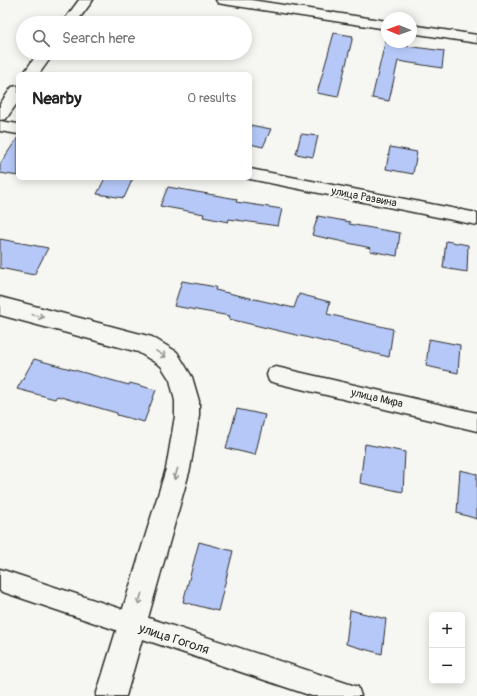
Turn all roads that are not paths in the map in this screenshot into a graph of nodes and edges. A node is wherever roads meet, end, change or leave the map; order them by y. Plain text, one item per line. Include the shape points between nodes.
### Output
1 (86, 0) edge
2 (223, 0) edge
3 (73, 16) edge
4 (381, 24) edge
5 (417, 30) edge
6 (477, 39) edge
7 (41, 60) edge
8 (32, 72) edge
9 (16, 94) edge
10 (0, 115) edge
11 (0, 126) edge
12 (16, 129) edge
13 (252, 174) edge
14 (477, 219) edge
15 (0, 306) edge
16 (276, 374) dead end
17 (477, 422) edge
18 (0, 580) edge
19 (132, 626) junction
20 (111, 696) edge
21 (349, 696) edge

1 - 3 street
2 - 4 street
5 - 6 street
7 - 8 street
9 - 10 street
11 - 12 street
13 - 14 street, улица Развина
15 -> 19 street via 144,344 169,359 181,377 187,401 187,416 178,468
16 - 17 street, улица Мира
18 - 19 street, улица Гоголя
19 - 20 street
19 - 21 street, улица Гоголя

